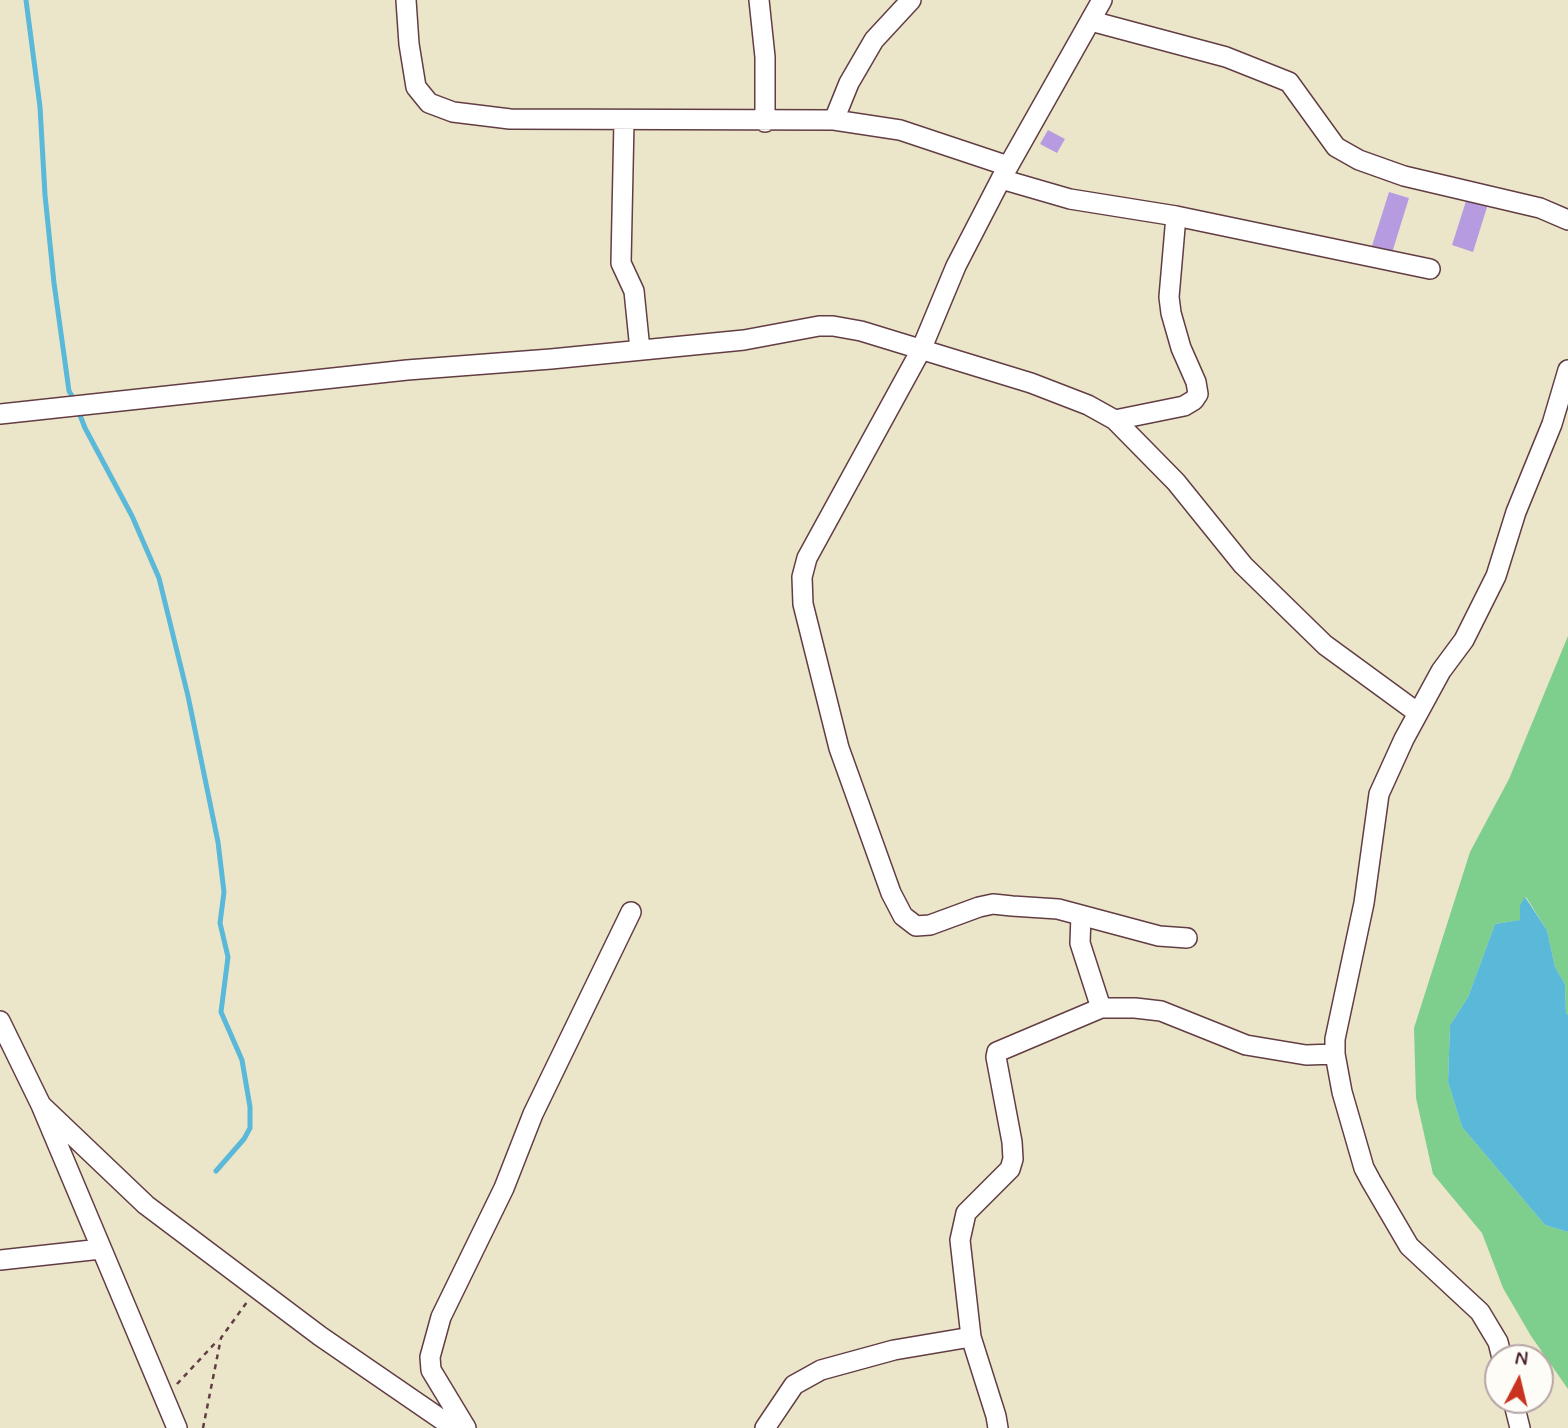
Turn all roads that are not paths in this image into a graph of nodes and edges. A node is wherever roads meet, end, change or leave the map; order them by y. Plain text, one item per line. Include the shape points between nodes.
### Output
1 (406, 0) edge
2 (759, 0) edge
3 (911, 0) edge
4 (1102, 0) edge
5 (1091, 21) junction
6 (624, 121) junction
7 (834, 121) junction
8 (765, 122) junction
9 (1004, 173) junction
10 (1176, 216) junction
11 (1568, 220) edge
12 (1430, 269) dead end
13 (640, 349) junction
14 (920, 350) junction
15 (1568, 370) edge
16 (0, 414) edge
17 (1115, 420) junction
18 (1418, 713) junction
19 (631, 912) dead end
20 (1081, 915) junction
21 (1187, 939) dead end
22 (1101, 1008) junction
23 (2, 1034) edge
24 (1335, 1054) junction
25 (41, 1105) junction
26 (101, 1249) junction
27 (0, 1261) edge
28 (971, 1337) junction
29 (1498, 1344) edge
30 (177, 1428) edge
31 (454, 1428) edge
32 (466, 1428) edge
33 (765, 1428) edge
34 (998, 1428) edge

1 - 6 street via 416,88 429,103 453,113 510,119
2 - 8 street
3 - 7 street via 874,40
4 - 5 street
5 - 9 street
5 - 11 street via 1226,57 1289,82 1336,148 1360,160 1404,176 1540,208
6 - 8 street
6 - 13 street via 621,263 634,291
7 - 8 street
7 - 9 street via 900,130
9 - 10 street via 1070,199
9 - 14 street
10 - 12 street
10 - 17 street via 1171,313 1198,394 1184,406
13 - 14 street via 833,326
13 - 16 street
14 - 17 street via 1031,383
14 - 20 street via 807,558 802,577 803,604 839,748 891,893 903,916 916,926 993,904
15 - 18 street via 1496,576 1464,640
17 - 18 street via 1176,482 1243,565 1325,645
18 - 24 street via 1379,794
19 - 32 street via 441,1317 430,1370
20 - 21 street
20 - 22 street via 1080,943
22 - 24 street via 1160,1011 1246,1045 1306,1055
22 - 28 street via 997,1052 1013,1159 1010,1168 965,1213 960,1240
23 - 25 street
24 - 29 street via 1348,1114 1371,1181 1409,1246 1480,1312
25 - 26 street
25 - 31 street via 146,1205 367,1370
26 - 27 street
26 - 30 street
28 - 33 street via 894,1350 821,1370 794,1385
28 - 34 street

